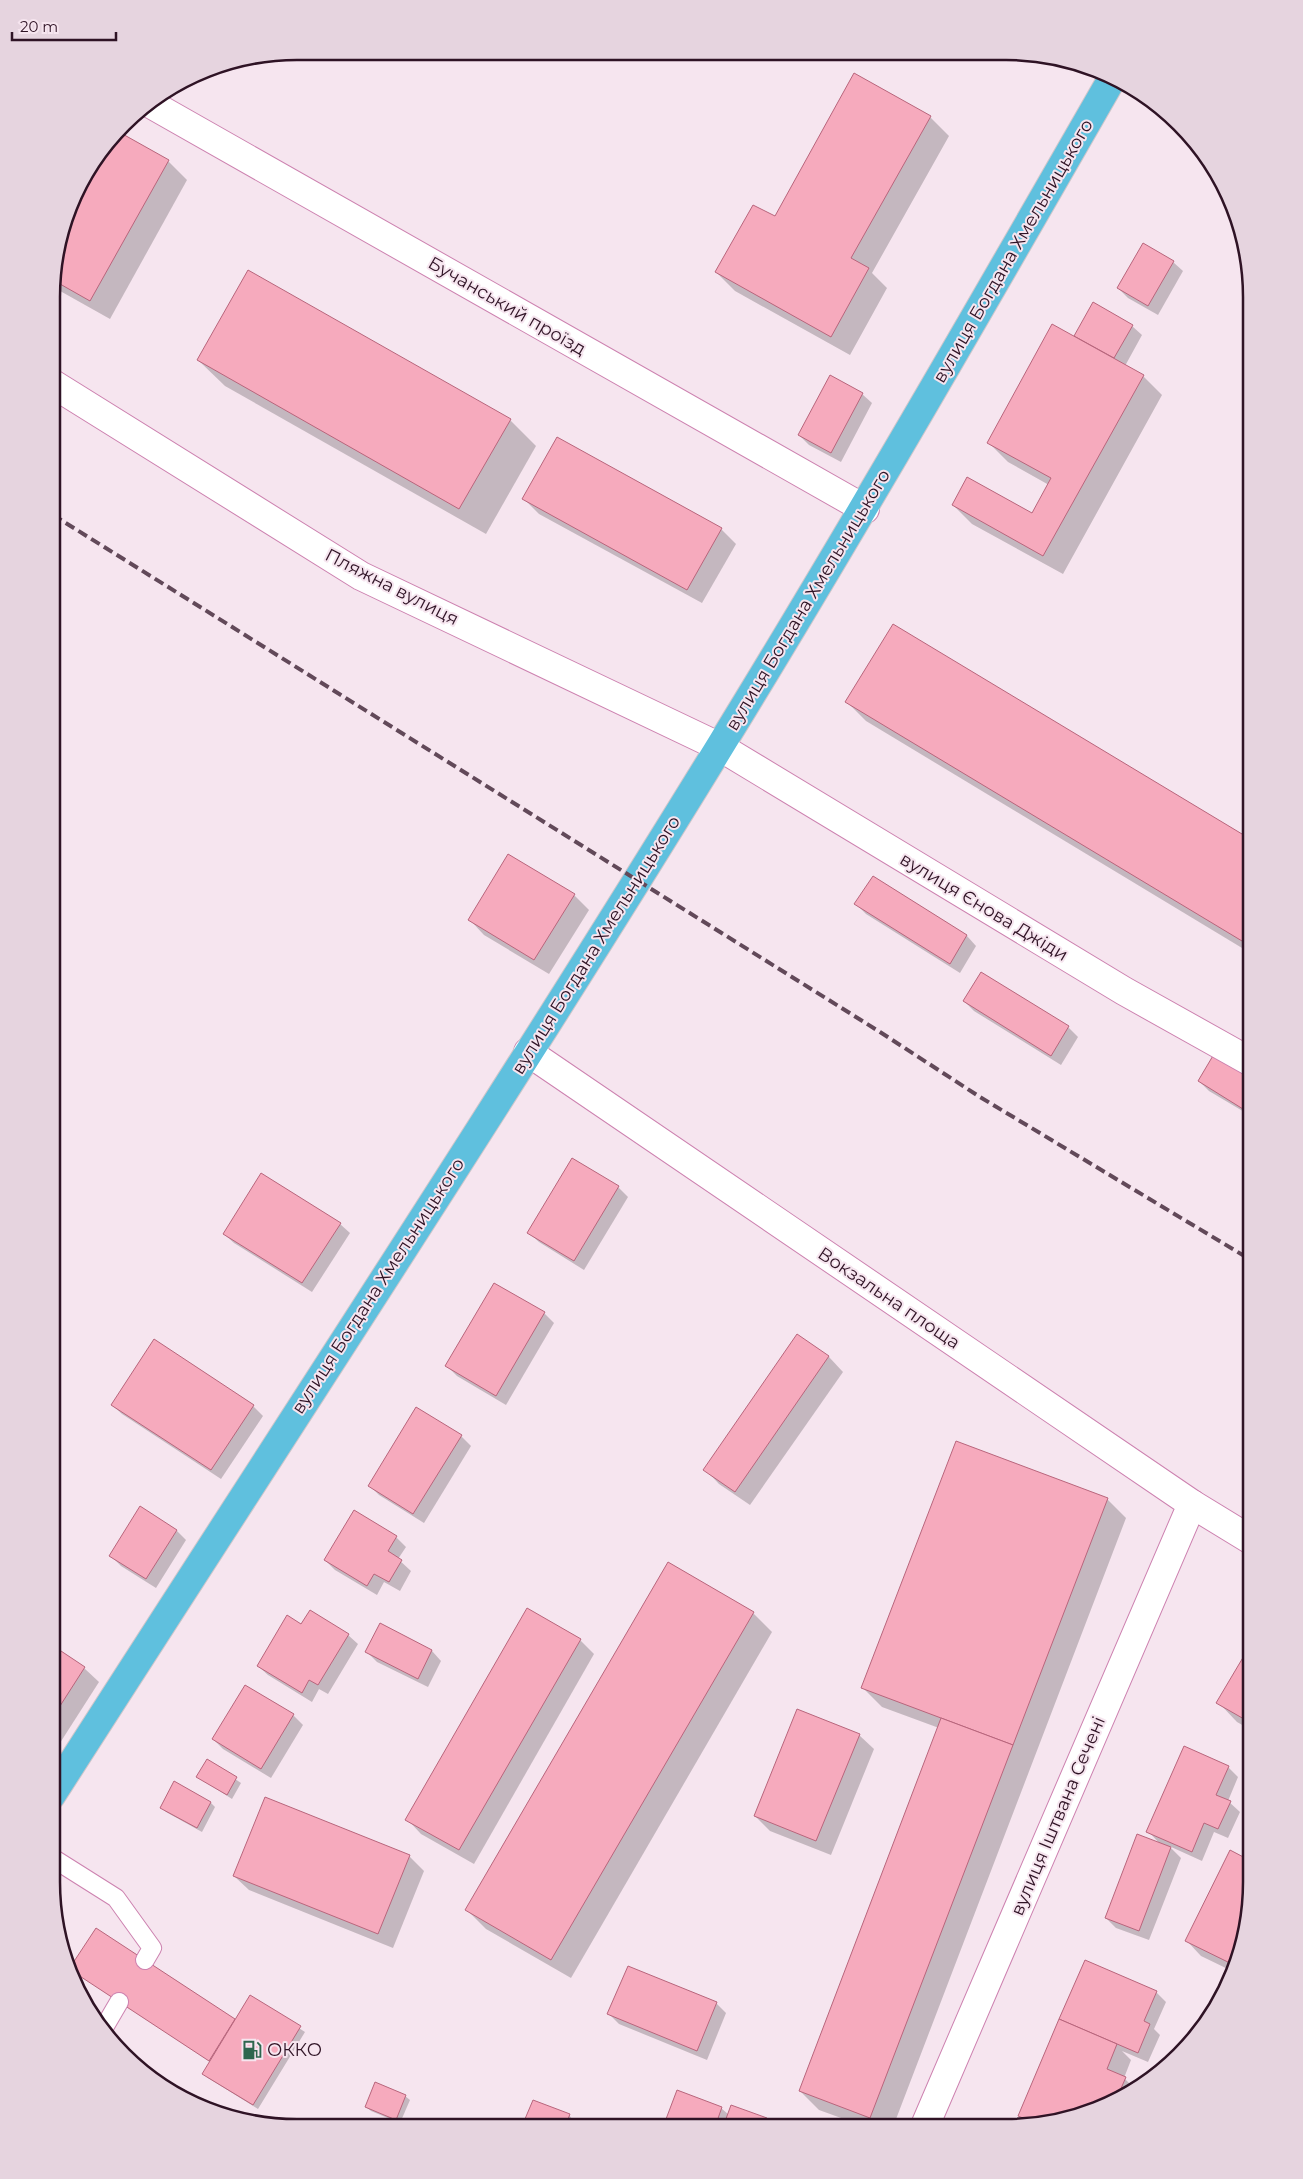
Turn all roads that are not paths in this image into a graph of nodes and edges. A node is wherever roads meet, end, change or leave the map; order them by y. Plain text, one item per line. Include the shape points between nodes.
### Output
1 (1110, 84) edge
2 (155, 107) edge
3 (60, 388) edge
4 (865, 509) junction
5 (720, 747) junction
6 (528, 1052) junction
7 (1243, 1057) edge
8 (1192, 1504) junction
9 (1243, 1535) edge
10 (60, 1782) edge
11 (60, 1863) edge
12 (145, 1960) dead end
13 (119, 2002) dead end
14 (107, 2023) edge
15 (928, 2119) edge

1 - 4 highway, вулиця Богдана Хмельницького
2 - 4 street, Бучанський проїзд
3 - 5 street, Пляжна вулиця via 361,576
4 - 5 highway, вулиця Богдана Хмельницького
5 - 6 highway, вулиця Богдана Хмельницького
5 - 7 street, вулиця Єнова Джіди via 1124,991
6 - 8 street, Вокзальна площа
6 - 10 highway, вулиця Богдана Хмельницького
8 - 9 street, Вокзальна площа
8 - 15 street, вулиця Іштвана Сечені
11 - 12 lane via 116,1898 152,1948
13 - 14 lane

